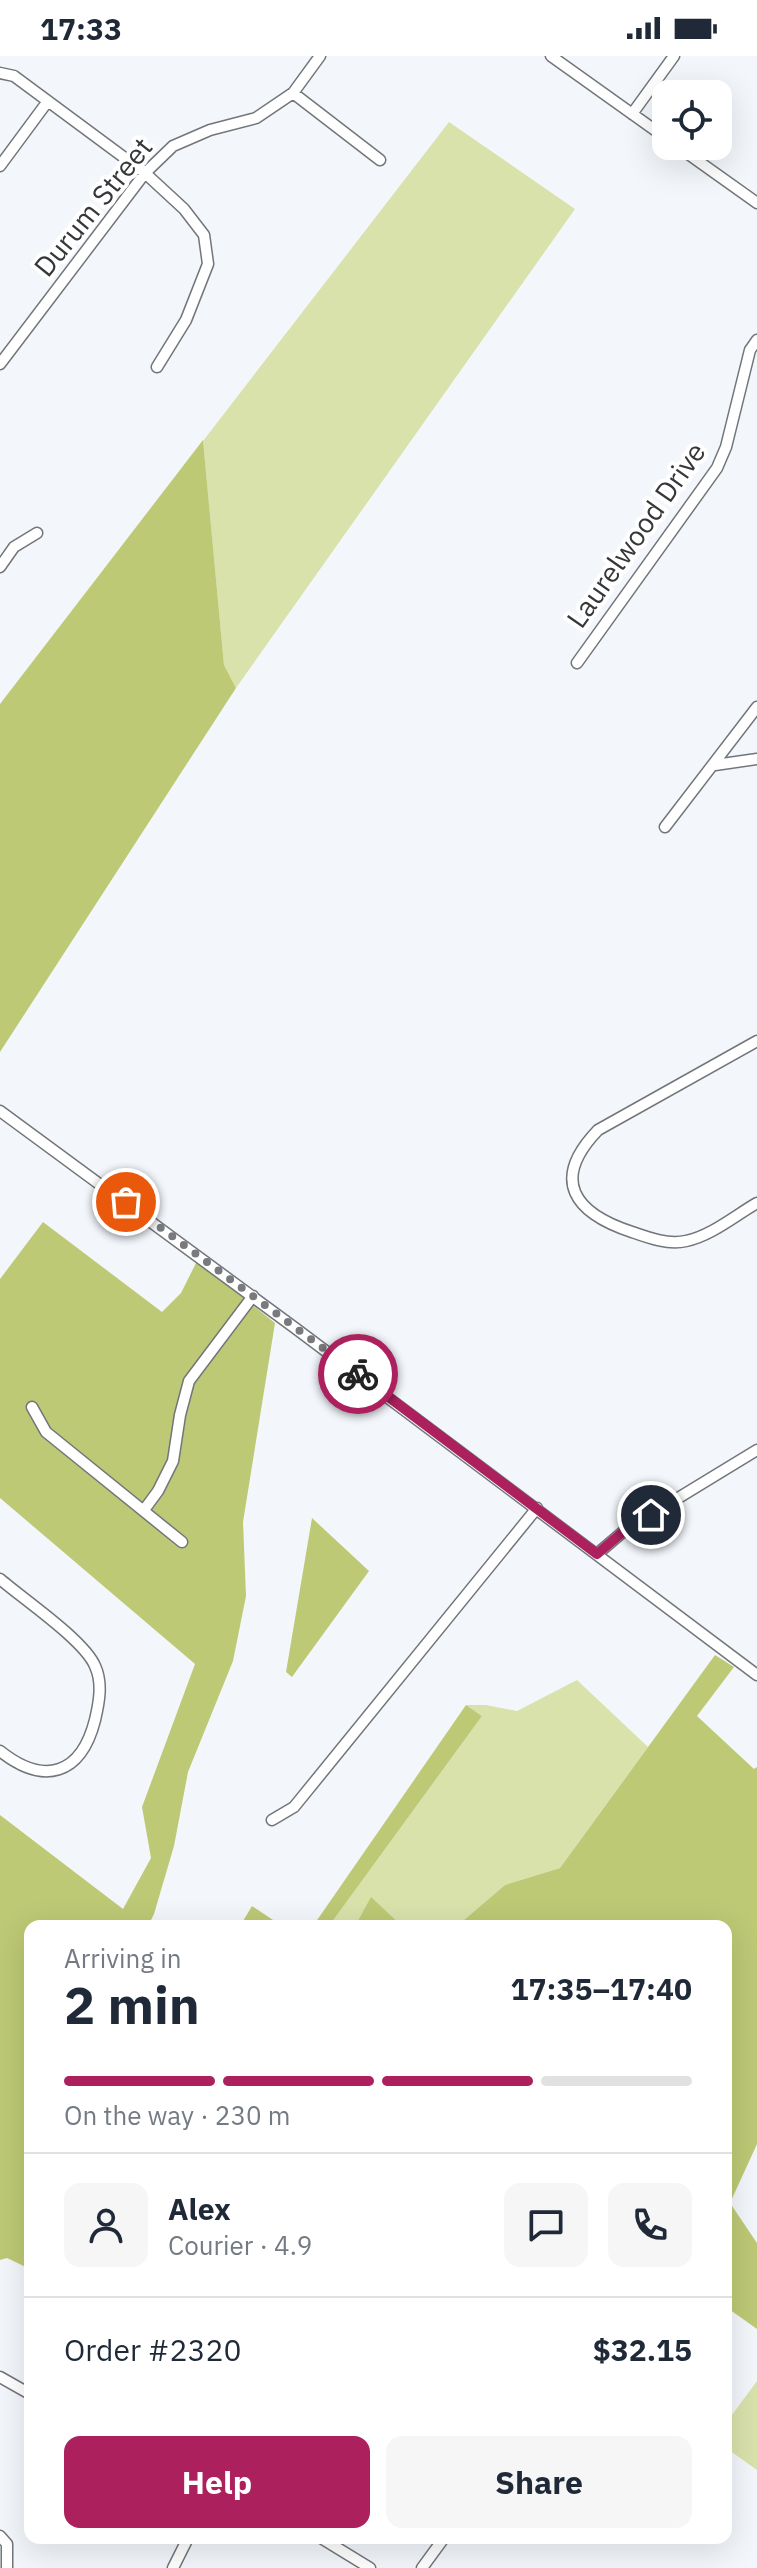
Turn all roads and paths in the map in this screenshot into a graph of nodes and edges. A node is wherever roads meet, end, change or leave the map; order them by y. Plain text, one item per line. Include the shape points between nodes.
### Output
1 (320, 56) edge
2 (551, 56) edge
3 (674, 56) edge
4 (0, 73) edge
5 (293, 93) junction
6 (48, 101) junction
7 (632, 114) junction
8 (652, 128) edge
9 (380, 160) dead end
10 (697, 160) edge
11 (0, 166) edge
12 (145, 173) junction
13 (757, 203) edge
14 (757, 340) edge
15 (0, 364) edge
16 (157, 367) dead end
17 (37, 533) dead end
18 (0, 567) edge
19 (577, 663) dead end
20 (757, 707) edge
21 (757, 759) edge
22 (715, 765) junction
23 (665, 827) dead end
24 (757, 1041) edge
25 (0, 1111) edge
26 (757, 1203) edge
27 (253, 1296) junction
28 (32, 1407) dead end
29 (757, 1450) edge
30 (537, 1508) junction
31 (144, 1510) junction
32 (182, 1542) dead end
33 (597, 1554) junction
34 (0, 1579) edge
35 (757, 1675) edge
36 (0, 1751) edge
37 (272, 1820) dead end
38 (0, 2377) edge
39 (24, 2391) edge
40 (0, 2536) edge
41 (185, 2544) edge
42 (331, 2544) edge
43 (440, 2544) edge
44 (7, 2568) edge
45 (173, 2568) edge
46 (370, 2568) edge
47 (422, 2568) edge

1 - 5 street, Durum Street
2 - 7 street
3 - 7 street
4 - 6 street via 14,76
5 - 9 street
5 - 12 street, Durum Street via 256,118 173,146
6 - 11 street
6 - 12 street
7 - 8 street
10 - 13 street
12 - 15 street, Durum Street
12 - 16 street via 204,235 208,264 186,320
14 - 19 street, Laurelwood Drive via 717,468
17 - 18 street via 14,547
20 - 22 street
21 - 22 street
22 - 23 street
24 - 26 street via 598,1130 573,1165 573,1185 580,1203 595,1217 652,1239 687,1241 702,1236
25 - 27 street
27 - 30 street
27 - 31 street via 189,1381 173,1461
28 - 31 street via 46,1432
29 - 33 street via 624,1531
30 - 33 street
30 - 37 street via 294,1807
31 - 32 street
33 - 35 street
34 - 36 street via 82,1647 95,1665 100,1695 89,1742 61,1770 28,1769
38 - 39 street
40 - 44 street via 7,2544
41 - 45 street
42 - 46 street
43 - 47 street

